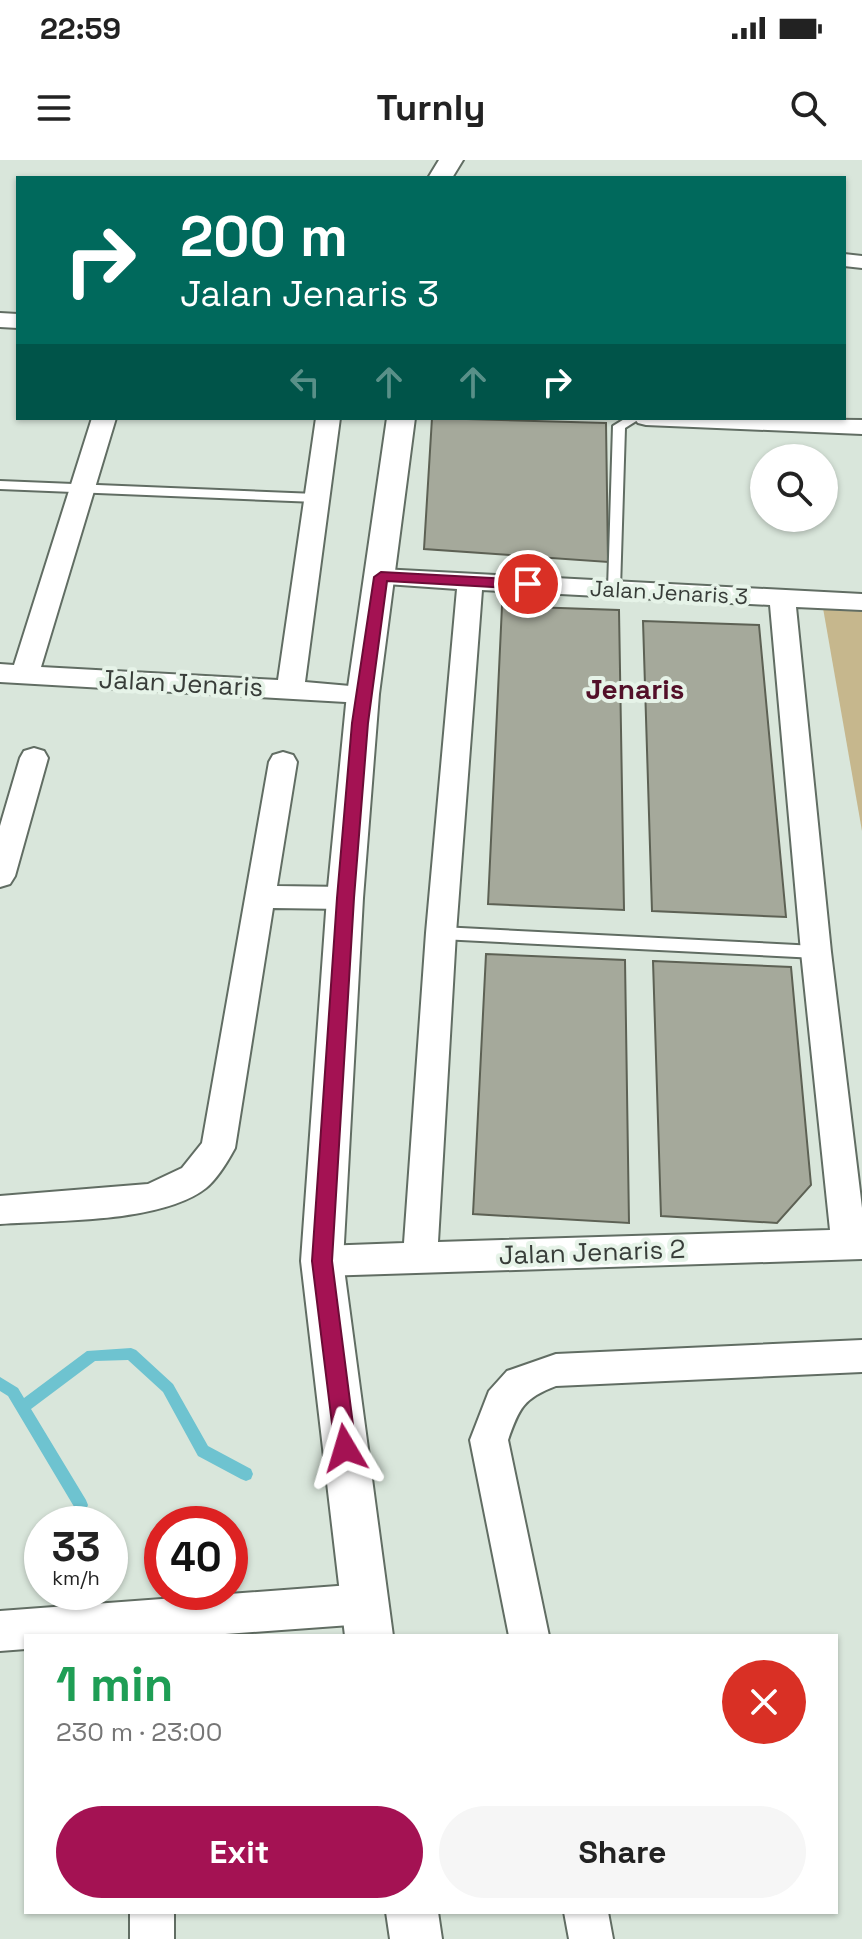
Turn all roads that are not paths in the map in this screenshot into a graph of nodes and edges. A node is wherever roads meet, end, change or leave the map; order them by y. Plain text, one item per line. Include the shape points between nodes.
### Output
1 (103, 420) edge
2 (328, 420) edge
3 (401, 420) edge
4 (631, 420) edge
5 (694, 420) edge
6 (862, 427) edge
7 (0, 485) edge
8 (83, 488) junction
9 (316, 498) junction
10 (381, 577) junction
11 (470, 581) junction
12 (614, 589) junction
13 (782, 598) junction
14 (862, 602) edge
15 (13, 674) edge
16 (290, 690) junction
17 (363, 694) junction
18 (34, 758) dead end
19 (283, 762) dead end
20 (0, 876) edge
21 (260, 897) junction
22 (345, 898) junction
23 (441, 933) junction
24 (816, 952) junction
25 (0, 1210) edge
26 (855, 1244) edge
27 (420, 1258) junction
28 (322, 1261) junction
29 (862, 1356) edge
30 (367, 1620) edge
31 (146, 1628) edge
32 (0, 1631) edge
33 (529, 1634) edge
34 (152, 1914) edge
35 (412, 1914) edge
36 (586, 1914) edge
37 (152, 1939) edge
38 (416, 1939) edge
39 (591, 1939) edge

1 - 8 street
2 - 9 street
3 - 10 street
4 - 12 lane via 619,426
5 - 6 street
7 - 8 lane
8 - 9 lane
8 - 15 street
9 - 16 street
10 - 11 street, Jalan Jenaris 3
10 - 17 street
11 - 12 street, Jalan Jenaris 3
11 - 23 street
12 - 13 street, Jalan Jenaris 3
13 - 14 street, Jalan Jenaris 3
13 - 24 street
15 - 16 street, Jalan Jenaris
16 - 17 street, Jalan Jenaris
17 - 22 street
18 - 20 street
19 - 21 street
21 - 22 street
21 - 25 street via 218,1148 194,1178 152,1198
22 - 28 street
23 - 24 lane
23 - 27 street
24 - 26 street
26 - 27 street, Jalan Jenaris 2
27 - 28 street, Jalan Jenaris 2
28 - 30 street
29 - 33 street via 556,1370 520,1383 502,1403 489,1440
30 - 31 street
31 - 32 street
34 - 37 street
35 - 38 street
36 - 39 street

